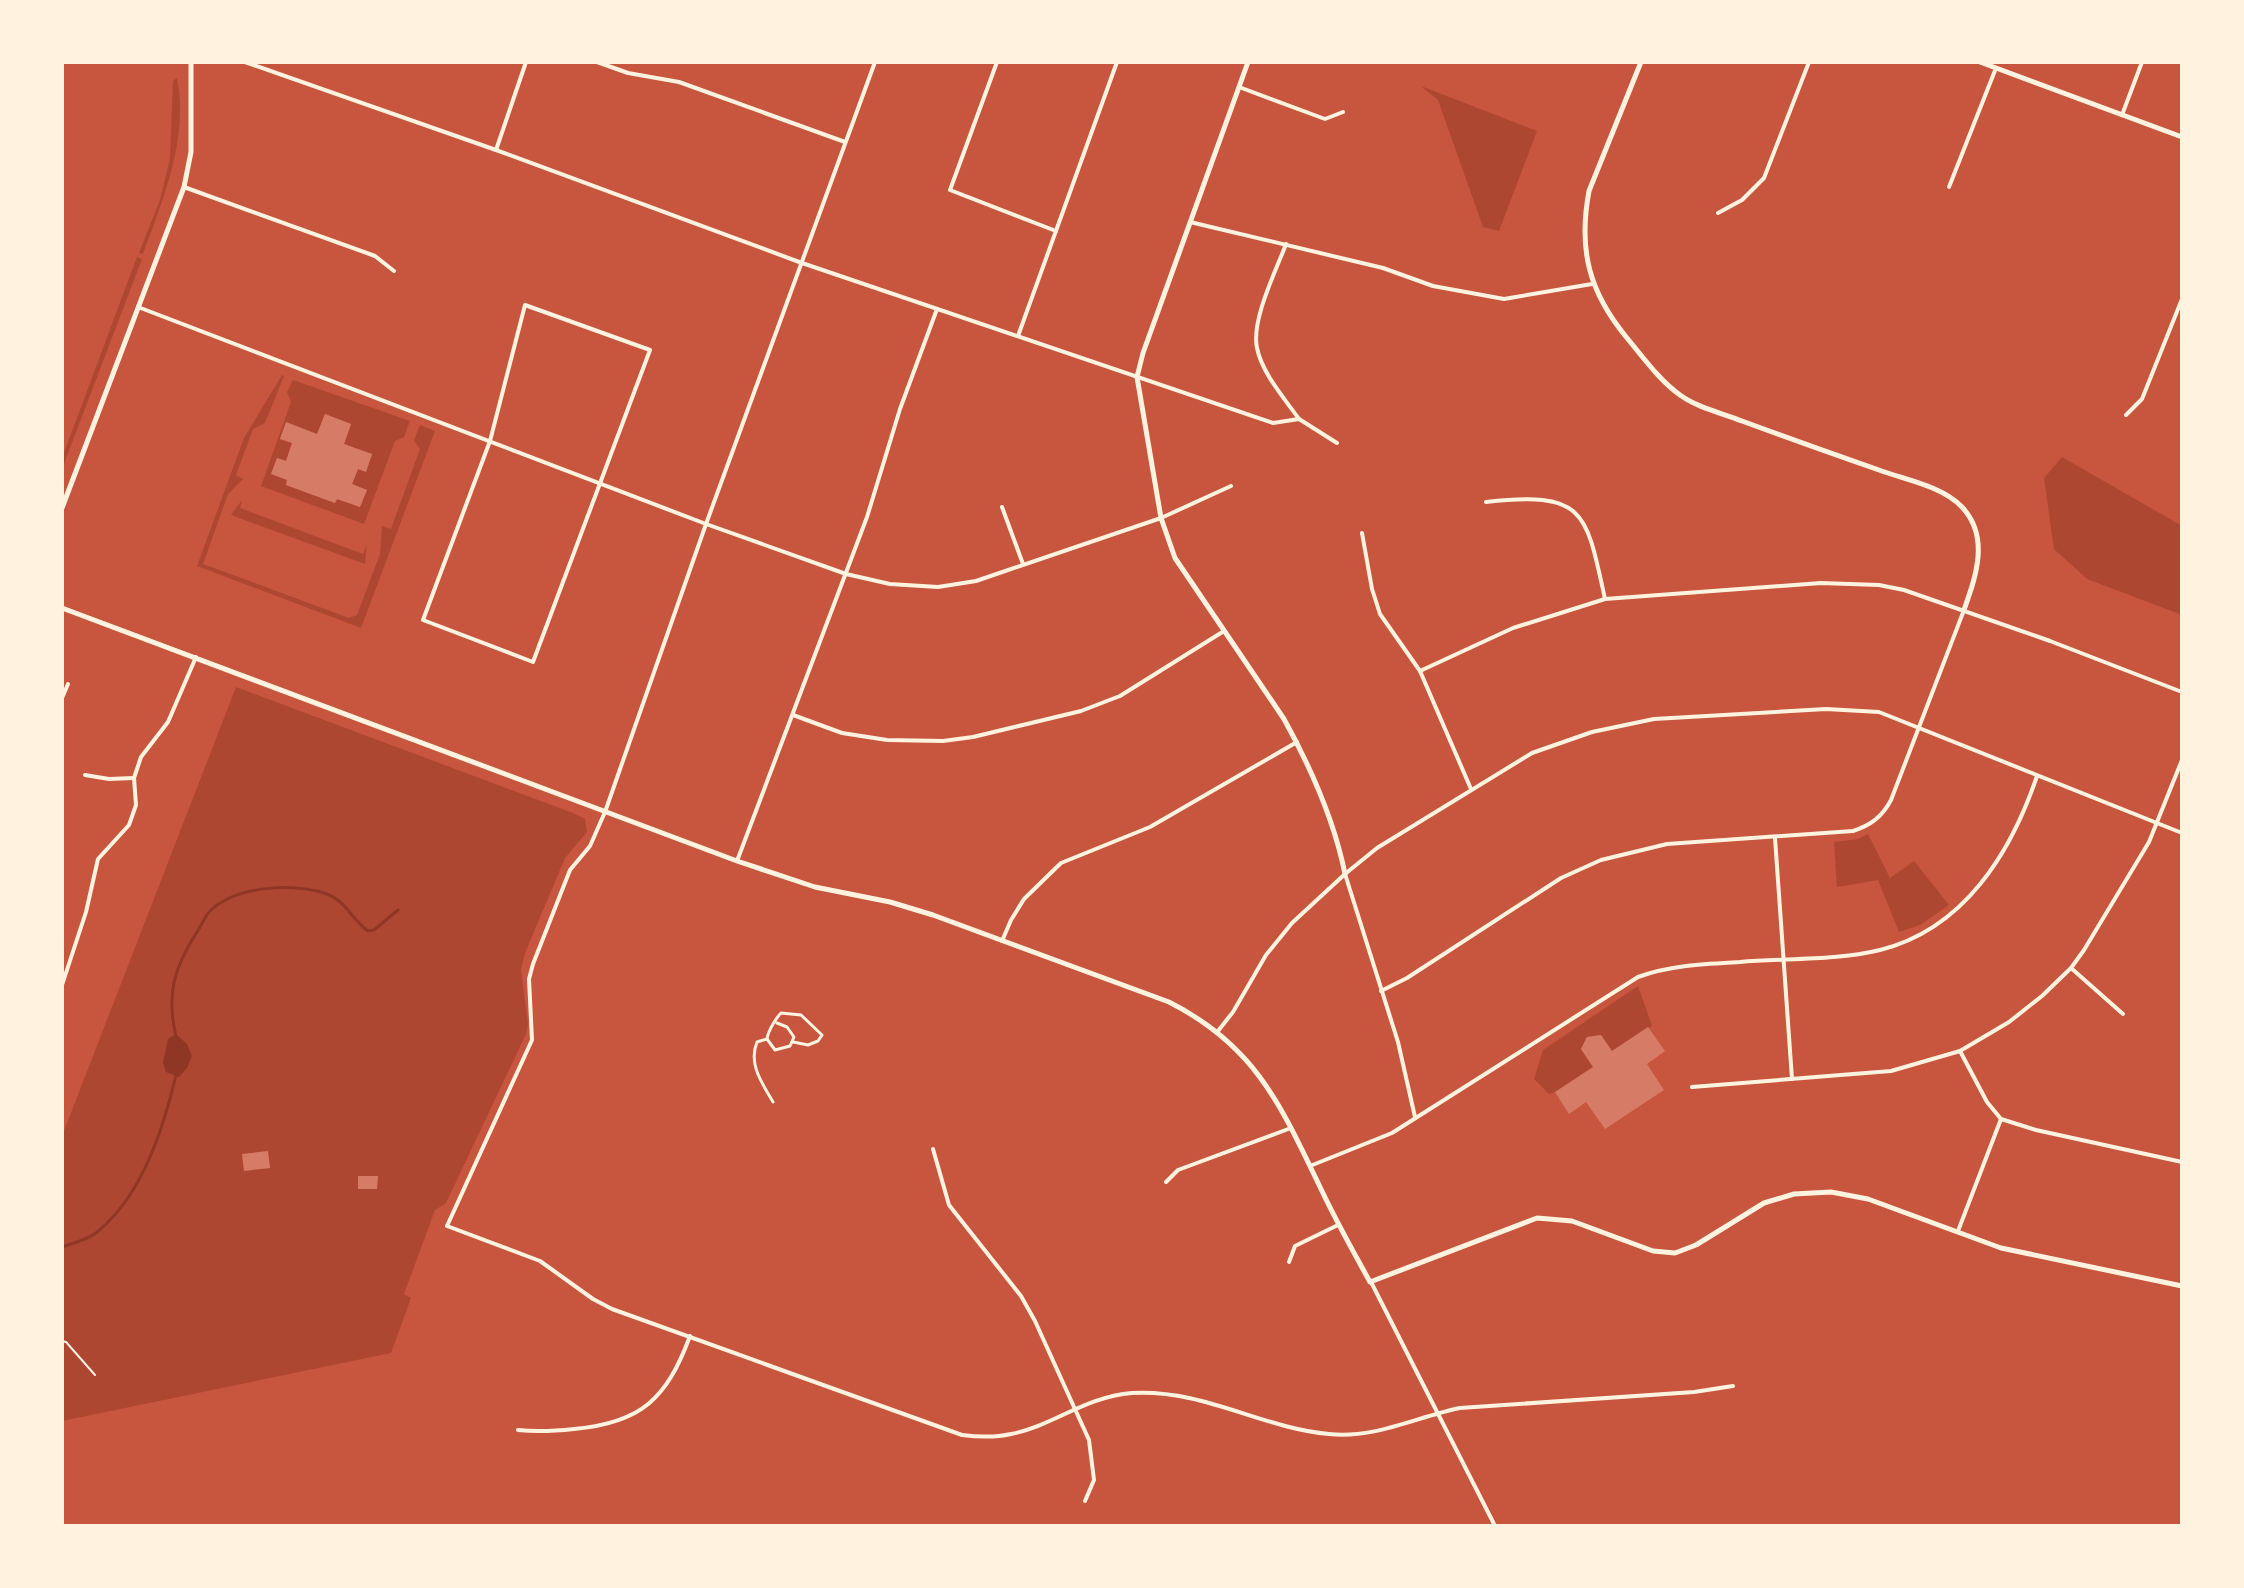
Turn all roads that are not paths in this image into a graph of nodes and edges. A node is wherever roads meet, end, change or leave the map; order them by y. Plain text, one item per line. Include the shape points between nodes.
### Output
1 (191, 62) edge
2 (245, 62) edge
3 (526, 62) edge
4 (597, 62) edge
5 (875, 62) edge
6 (997, 62) edge
7 (1117, 62) edge
8 (1248, 62) edge
9 (1641, 62) edge
10 (1809, 62) edge
11 (1980, 62) edge
12 (2142, 62) edge
13 (1996, 68) junction
14 (1239, 87) junction
15 (1343, 112) dead end
16 (2122, 115) junction
17 (2182, 137) edge
18 (846, 142) junction
19 (496, 150) junction
20 (184, 187) junction
21 (1949, 187) dead end
22 (1718, 213) dead end
23 (1190, 222) junction
24 (1056, 231) junction
25 (1286, 244) junction
26 (802, 263) junction
27 (394, 271) dead end
28 (1592, 284) junction
29 (2182, 299) edge
30 (138, 307) junction
31 (937, 309) junction
32 (1018, 336) junction
33 (1137, 377) junction
34 (2126, 415) dead end
35 (1299, 419) junction
36 (490, 441) junction
37 (1337, 443) dead end
38 (600, 484) junction
39 (1231, 486) dead end
40 (1486, 502) dead end
41 (1002, 507) dead end
42 (62, 508) edge
43 (1161, 518) junction
44 (706, 524) junction
45 (1362, 533) dead end
46 (1023, 564) junction
47 (846, 574) junction
48 (1605, 599) junction
49 (62, 608) edge
50 (1964, 610) junction
51 (1224, 631) junction
52 (196, 657) junction
53 (1420, 671) junction
54 (68, 684) dead end
55 (2182, 692) edge
56 (62, 698) edge
57 (793, 715) junction
58 (1917, 728) junction
59 (1297, 742) junction
60 (2182, 760) edge
61 (85, 775) dead end
62 (2037, 775) junction
63 (134, 778) junction
64 (1471, 789) junction
65 (605, 812) junction
66 (2157, 822) junction
67 (2182, 833) edge
68 (1775, 838) junction
69 (737, 861) junction
70 (1345, 874) junction
71 (1002, 941) junction
72 (1785, 958) junction
73 (2071, 968) junction
74 (62, 985) edge
75 (1381, 991) junction
76 (2123, 1014) dead end
77 (777, 1023) junction
78 (1218, 1031) junction
79 (767, 1039) junction
80 (793, 1042) junction
81 (1960, 1051) junction
82 (1792, 1079) junction
83 (1692, 1087) dead end
84 (773, 1102) dead end
85 (1415, 1117) junction
86 (2001, 1119) junction
87 (1291, 1128) junction
88 (933, 1149) dead end
89 (2182, 1162) edge
90 (1310, 1166) junction
91 (1166, 1182) dead end
92 (1338, 1225) junction
93 (1958, 1231) junction
94 (1289, 1262) dead end
95 (1370, 1282) junction
96 (2182, 1286) edge
97 (690, 1336) junction
98 (1733, 1386) dead end
99 (1074, 1408) junction
100 (1438, 1412) junction
101 (518, 1430) dead end
102 (1085, 1501) dead end
103 (1495, 1526) edge

1 - 20 street via 191,152
2 - 19 street
3 - 19 street
4 - 18 street via 679,82
5 - 18 street
6 - 24 street via 950,190
7 - 24 street
8 - 14 street
9 - 28 street via 1589,191 1585,211
10 - 22 street via 1764,178 1742,200
11 - 13 street
12 - 16 street
13 - 16 street
13 - 21 street
14 - 15 street via 1325,119
14 - 23 street
16 - 17 street
18 - 26 street
19 - 26 street
20 - 27 street via 375,256
20 - 30 street
23 - 25 street
23 - 33 street
24 - 32 street
25 - 28 street via 1433,286 1504,299
25 - 35 street via 1258,322 1256,345
26 - 31 street
26 - 44 street
28 - 50 street via 1605,312 1682,396 1941,492 1962,507 1979,549
29 - 34 street via 2142,399
30 - 36 street
30 - 42 street
31 - 32 street
31 - 47 street
32 - 33 street
33 - 35 street via 1273,423
33 - 43 street
35 - 37 street
36 - 38 street
36 - 38 street via 525,305 650,350
36 - 38 street via 423,620 533,662
38 - 44 street
39 - 43 street
40 - 48 street via 1546,500 1570,509 1592,540
41 - 46 street
43 - 46 street
43 - 51 street via 1182,571
44 - 47 street
44 - 65 street
45 - 53 street via 1380,614
46 - 47 street via 976,581 938,587
47 - 57 street
48 - 50 street via 1821,583 1879,585
48 - 53 street via 1513,628
49 - 52 street
50 - 55 street
50 - 58 street
51 - 57 street via 1150,680 1100,705 973,737 887,740 842,733
51 - 59 street
52 - 63 street via 168,722 141,757
52 - 65 street
53 - 64 street
54 - 56 street
57 - 69 street
58 - 62 street
58 - 64 street via 1879,712 1854,710 1654,719 1560,742
58 - 68 street via 1891,800 1871,823 1853,831
59 - 70 street via 1333,828
59 - 71 street via 1150,827 1061,863 1024,899
60 - 66 street
61 - 63 street
62 - 66 street
62 - 72 street via 1996,864 1951,915 1922,934 1880,950
63 - 74 street via 136,805 129,825 98,859
64 - 70 street
65 - 69 street
65 - 97 street via 590,846 570,870 533,964 532,1040 526,1058 447,1226 540,1261 612,1309
66 - 67 street
66 - 73 street
68 - 72 street
68 - 75 street via 1667,844 1601,860 1561,878
69 - 71 street via 815,887 890,902
70 - 75 street
70 - 78 street via 1266,955
71 - 78 street via 1169,1002
72 - 82 street
72 - 85 street via 1674,967 1638,977
73 - 76 street
73 - 81 street via 2017,1016
75 - 85 street
77 - 79 street
77 - 80 street via 792,1032
77 - 80 street via 781,1013 795,1013 822,1035 808,1045
78 - 87 street via 1270,1089
79 - 80 street via 775,1050
79 - 84 street via 757,1042 754,1060
81 - 82 street via 1891,1071
81 - 86 street
82 - 83 street
85 - 90 street via 1392,1133
86 - 89 street
86 - 93 street
87 - 90 street
87 - 91 street via 1178,1170
88 - 99 street via 949,1205 1021,1296
90 - 92 street
92 - 94 street via 1295,1246
92 - 95 street
93 - 95 street via 1868,1199 1811,1192 1764,1203 1675,1253 1653,1251 1572,1221 1537,1218
93 - 96 street via 2001,1248
95 - 100 street
97 - 99 street via 962,1435 1012,1434
97 - 101 street via 671,1379 627,1418 604,1427
98 - 100 street
99 - 100 street via 1113,1395 1170,1394 1310,1431 1345,1435 1384,1430
99 - 102 street via 1089,1440 1094,1480
100 - 103 street

